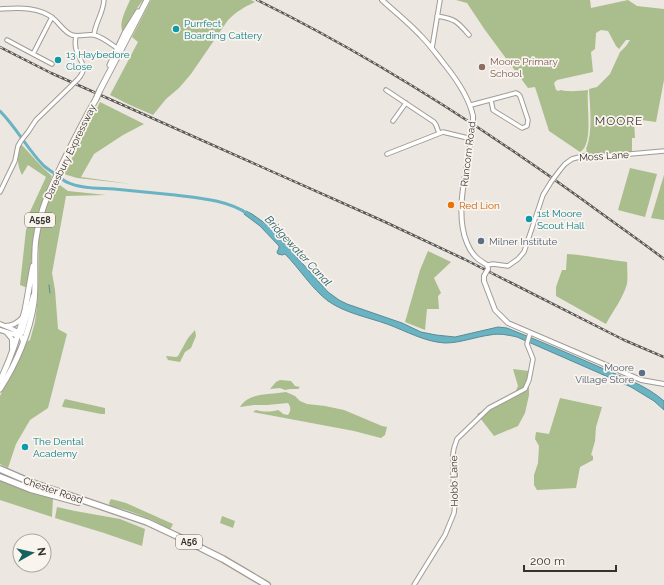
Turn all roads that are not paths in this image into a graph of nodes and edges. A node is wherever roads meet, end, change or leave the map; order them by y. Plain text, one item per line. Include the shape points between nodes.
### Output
1 (104, 0) edge
2 (146, 0) edge
3 (382, 0) edge
4 (440, 0) edge
5 (0, 9) edge
6 (437, 16) junction
7 (52, 17) junction
8 (94, 35) junction
9 (469, 35) dead end
10 (76, 36) junction
11 (7, 40) dead end
12 (432, 48) junction
13 (119, 49) junction
14 (33, 54) junction
15 (52, 64) dead end
16 (386, 90) dead end
17 (491, 100) junction
18 (406, 103) junction
19 (471, 105) junction
20 (393, 121) dead end
21 (438, 133) junction
22 (472, 139) junction
23 (664, 151) edge
24 (387, 154) dead end
25 (0, 192) edge
26 (34, 262) junction
27 (488, 267) junction
28 (34, 292) junction
29 (23, 316) junction
30 (2, 325) edge
31 (0, 330) edge
32 (6, 332) junction
33 (19, 334) junction
34 (529, 334) junction
35 (23, 342) junction
36 (12, 351) junction
37 (0, 380) edge
38 (664, 384) edge
39 (0, 389) edge
40 (0, 469) edge
41 (0, 477) edge
42 (107, 508) junction
43 (267, 585) edge
44 (414, 585) edge

1 - 8 street
2 - 13 main road, Daresbury Expressway / A558
3 - 12 street, Runcorn Road via 411,25
4 - 6 street
5 - 7 street via 38,10
6 - 9 street via 456,21
6 - 12 street
7 - 10 street via 66,32
7 - 14 street
8 - 10 street
8 - 13 street
10 - 25 street, bridge via 75,47 83,62 82,75 36,120 21,141 15,161
11 - 14 street
12 - 19 street, Runcorn Road via 456,79
13 - 26 main road, Daresbury Expressway / A558, bridge via 45,202
14 - 15 street
16 - 18 street
17 - 17 street via 518,94 528,120 527,126 522,128 493,110
17 - 19 street
18 - 20 street
18 - 21 street via 434,122
19 - 22 street, Runcorn Road, bridge
21 - 22 street via 449,132
21 - 24 street
22 - 27 street, Runcorn Road via 461,209 462,223 471,252
23 - 27 street, Moss Lane, bridge via 583,156 568,161 543,195 524,252 508,266 493,264
26 - 28 main road, Daresbury Expressway / A558
26 - 29 main road, Daresbury Expressway / A558
27 - 34 street, bridge via 484,281 495,310 508,323
28 - 33 street via 23,330
28 - 35 main road, Daresbury Expressway / A558 via 34,303
29 - 30 street via 15,324
29 - 33 main road, Daresbury Expressway / A558
30 - 33 street
31 - 32 street
32 - 33 street
32 - 36 street via 12,339
33 - 35 street
33 - 36 main road, Daresbury Expressway / A558
34 - 38 street via 641,380
34 - 44 street, Hobb Lane via 527,347 533,359 525,389 489,408 457,439 454,448 454,513 445,535
35 - 39 main road, Daresbury Expressway / A558
36 - 37 main road, Daresbury Expressway / A558
40 - 42 highway, Chester Road / A56
41 - 42 highway, Chester Road / A56 via 30,489
42 - 43 highway, Chester Road / A56 via 147,522 181,538

